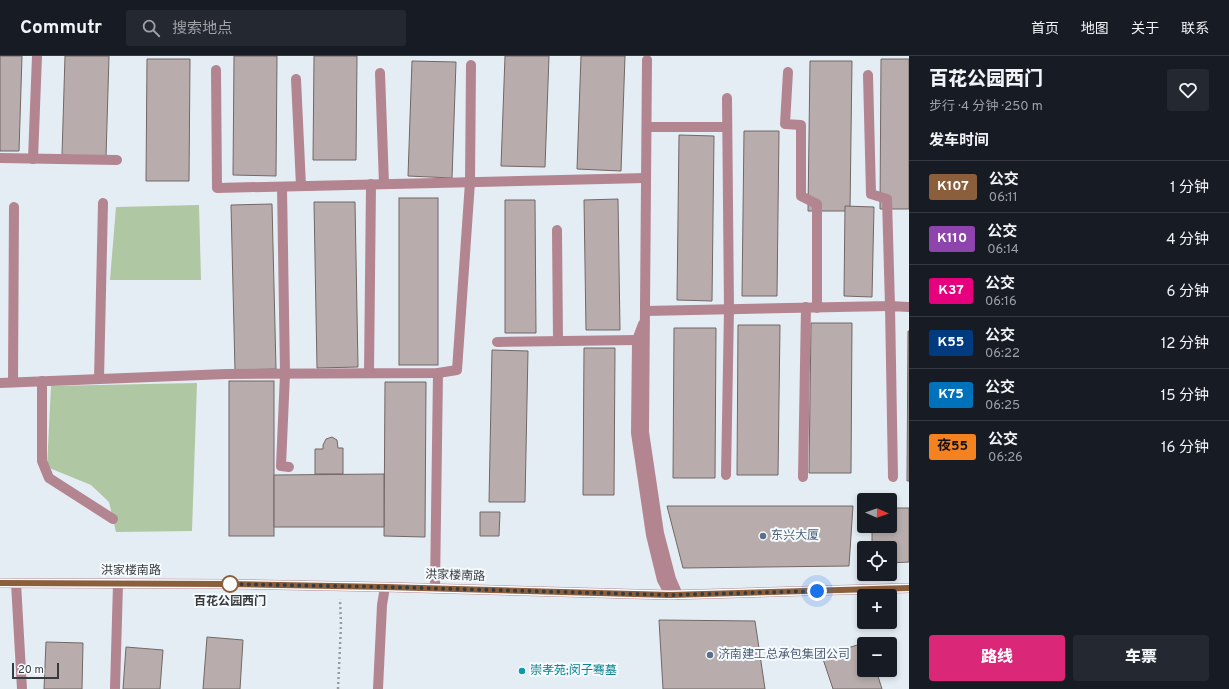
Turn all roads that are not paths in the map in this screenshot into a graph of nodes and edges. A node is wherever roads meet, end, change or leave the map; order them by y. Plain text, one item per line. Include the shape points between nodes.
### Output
1 (37, 56) edge
2 (647, 60) dead end
3 (471, 66) dead end
4 (216, 70) dead end
5 (788, 72) dead end
6 (380, 73) dead end
7 (868, 75) dead end
8 (296, 79) dead end
9 (727, 98) dead end
10 (647, 127) junction
11 (728, 127) junction
12 (0, 158) edge
13 (33, 159) junction
14 (117, 160) dead end
15 (646, 178) junction
16 (470, 182) junction
17 (370, 184) junction
18 (384, 184) junction
19 (301, 186) junction
20 (282, 187) junction
21 (103, 203) dead end
22 (14, 207) dead end
23 (557, 230) dead end
24 (890, 306) junction
25 (806, 307) junction
26 (909, 307) edge
27 (817, 308) junction
28 (729, 309) junction
29 (645, 316) junction
30 (637, 340) junction
31 (558, 341) junction
32 (497, 342) dead end
33 (438, 372) junction
34 (369, 373) junction
35 (285, 374) junction
36 (99, 379) junction
37 (42, 381) junction
38 (13, 382) junction
39 (0, 383) edge
40 (289, 467) dead end
41 (726, 475) dead end
42 (803, 477) dead end
43 (893, 477) dead end
44 (113, 519) dead end
45 (0, 583) edge
46 (16, 584) junction
47 (118, 584) junction
48 (385, 587) junction
49 (435, 588) junction
50 (909, 588) edge
51 (674, 595) junction
52 (22, 689) edge
53 (115, 689) edge
54 (378, 689) edge

1 - 13 street
2 - 10 street
3 - 16 street
4 - 20 street via 217,188
5 - 27 street via 785,124 801,125 801,196 817,204
6 - 18 street
7 - 24 street via 871,194 887,199
8 - 19 street
9 - 11 street
10 - 11 street
10 - 15 street
11 - 28 street
12 - 13 street
13 - 14 street
15 - 16 street
15 - 29 street
16 - 18 street
16 - 33 street via 457,370
17 - 18 street
17 - 19 street
17 - 34 street
19 - 20 street
20 - 35 street
21 - 36 street
22 - 38 street
23 - 31 street
24 - 26 street
24 - 27 street
24 - 43 street
25 - 27 street
25 - 28 street
25 - 42 street
28 - 29 street
28 - 41 street
29 - 30 street
29 - 51 street via 644,432 659,533
30 - 31 street
30 - 51 street via 636,434 651,536 662,580
31 - 32 street
33 - 34 street
33 - 49 street
34 - 35 street
35 - 36 street
35 - 40 street via 281,466
36 - 37 street
37 - 38 street
37 - 44 street via 42,461 49,478
38 - 39 street
45 - 46 street, 洪家楼南路
46 - 47 street, 洪家楼南路
46 - 52 street
47 - 48 street, 洪家楼南路
47 - 53 street
48 - 49 street, 洪家楼南路
48 - 54 street
49 - 51 street, 洪家楼南路
50 - 51 street, 洪家楼南路

